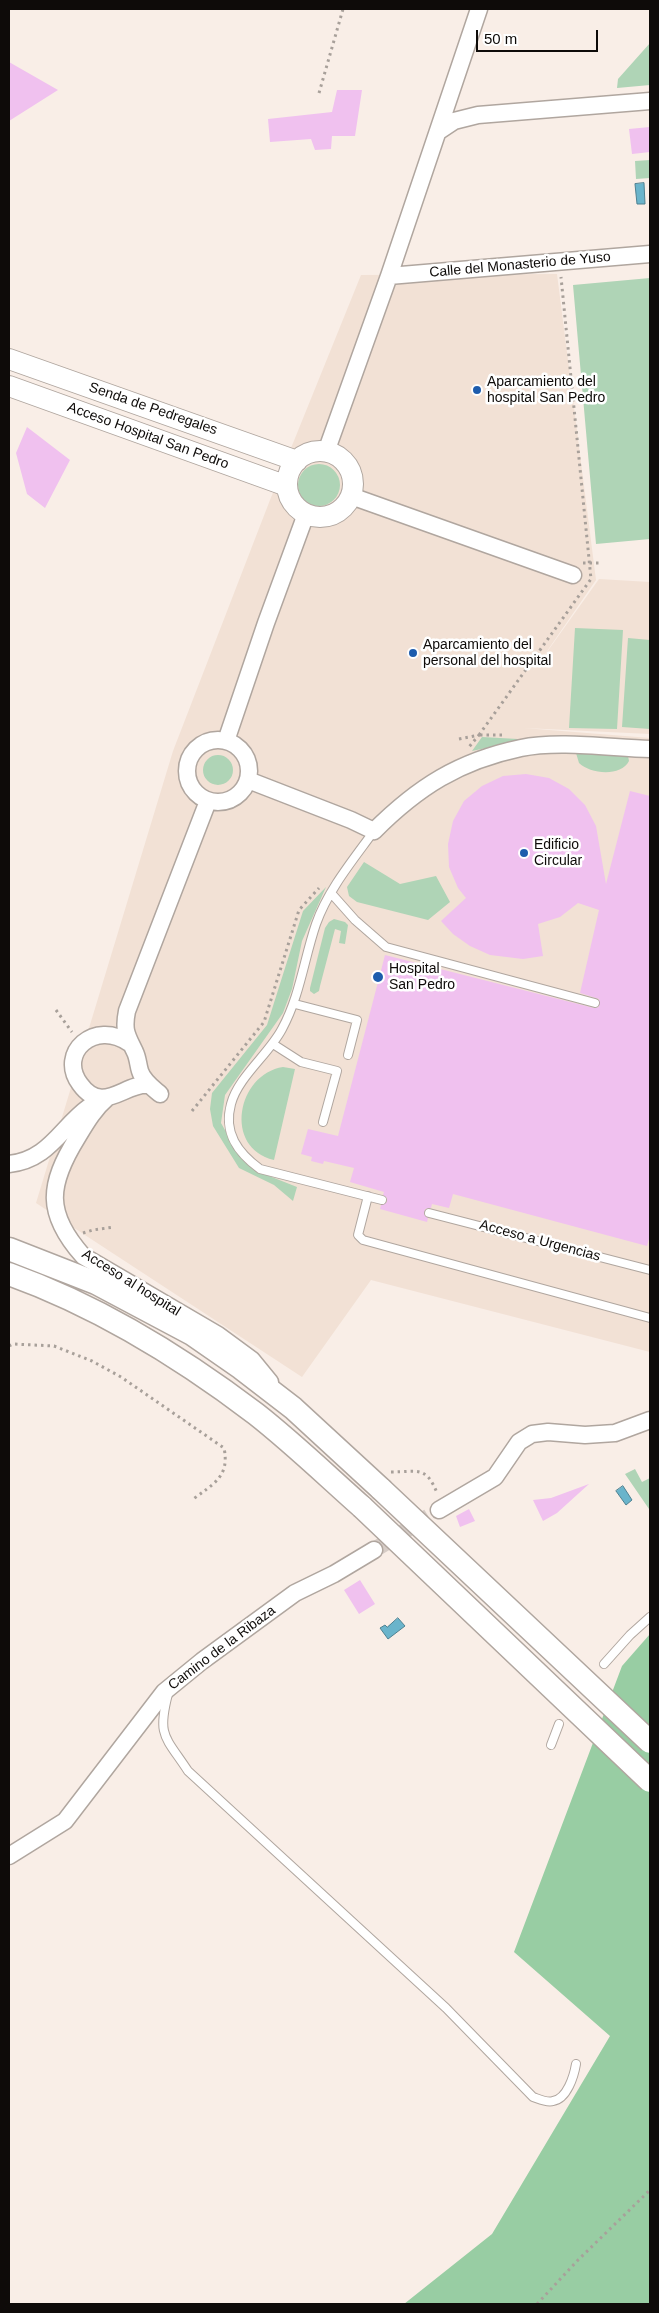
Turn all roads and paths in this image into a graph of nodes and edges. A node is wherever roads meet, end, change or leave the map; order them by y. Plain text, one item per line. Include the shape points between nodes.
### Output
1 (343, 9) edge
2 (479, 9) edge
3 (319, 93) dead end
4 (650, 101) edge
5 (439, 131) junction
6 (650, 254) edge
7 (559, 262) junction
8 (389, 276) junction
9 (9, 358) edge
10 (9, 386) edge
11 (326, 452) junction
12 (297, 461) junction
13 (287, 486) junction
14 (351, 496) junction
15 (306, 514) junction
16 (591, 563) junction
17 (599, 563) dead end
18 (578, 569) joint
19 (479, 735) junction
20 (459, 739) dead end
21 (226, 741) junction
22 (467, 749) dead end
23 (650, 750) edge
24 (248, 780) junction
25 (208, 801) junction
26 (374, 830) junction
27 (323, 882) dead end
28 (331, 893) junction
29 (595, 1003) dead end
30 (294, 1004) junction
31 (56, 1010) dead end
32 (126, 1012) junction
33 (104, 1034) junction
34 (129, 1043) junction
35 (81, 1044) junction
36 (273, 1044) junction
37 (348, 1055) dead end
38 (138, 1062) junction
39 (79, 1084) junction
40 (126, 1090) junction
41 (107, 1098) junction
42 (192, 1112) dead end
43 (81, 1113) junction
44 (323, 1122) dead end
45 (9, 1164) edge
46 (368, 1196) junction
47 (382, 1200) dead end
48 (429, 1212) dead end
49 (114, 1228) dead end
50 (72, 1244) junction
51 (9, 1248) edge
52 (650, 1270) edge
53 (9, 1274) edge
54 (650, 1318) edge
55 (9, 1346) edge
56 (293, 1408) junction
57 (650, 1420) edge
58 (379, 1488) junction
59 (192, 1500) dead end
60 (441, 1509) joint
61 (374, 1550) tunnel mouth
62 (650, 1617) edge
63 (604, 1664) dead end
64 (170, 1687) junction
65 (559, 1724) dead end
66 (650, 1742) edge
67 (550, 1745) dead end
68 (650, 1781) edge
69 (9, 1856) edge
70 (576, 2064) dead end
71 (650, 2190) edge
72 (537, 2304) edge

1 - 3 path
2 - 5 street
4 - 5 street via 478,116 454,121
5 - 8 street
6 - 7 street, Calle del Monasterio de Yuso
7 - 8 street, Calle del Monasterio de Yuso
7 - 16 path
8 - 11 street
9 - 12 street, Senda de Pedregales
10 - 13 street, Acceso Hospital San Pedro
11 - 12 street via 306,455
11 - 14 street via 336,456 348,468 353,485
12 - 13 street via 289,472
13 - 15 street via 296,507
14 - 15 street via 344,508 332,515
14 - 18 street
15 - 21 street
16 - 17 path
16 - 18 path
16 - 19 path via 591,579
19 - 20 path
19 - 22 path
21 - 24 street via 243,752 248,761
21 - 25 street via 210,741 201,745 188,761 186,771 192,790
23 - 26 street via 564,746 522,748 460,766 444,774
24 - 25 street via 233,799 217,803
24 - 26 street
25 - 32 street
26 - 28 lane
27 - 42 path via 299,910 264,1022
28 - 29 lane via 386,947
28 - 30 lane via 316,923
30 - 36 lane
30 - 37 lane via 357,1020
31 - 35 path
32 - 33 street
32 - 34 street via 125,1032
33 - 34 street via 120,1037
33 - 35 street
34 - 38 street
35 - 39 street via 74,1064
36 - 44 lane via 301,1062 337,1071
36 - 46 lane via 239,1087 231,1104 229,1123 234,1142 244,1158 260,1169
38 - 40 street via 135,1077
38 - 40 street via 141,1073 155,1089 139,1084
39 - 41 street via 86,1092
39 - 43 street via 84,1102
40 - 41 street
41 - 43 street
41 - 50 street, Acceso al hospital via 91,1114 58,1173 56,1208
43 - 45 street via 60,1138 39,1154
46 - 47 lane
46 - 54 lane via 358,1235 363,1240
48 - 52 lane, Acceso a Urgencias
49 - 50 path via 85,1232
50 - 56 street, Acceso al hospital via 82,1256 218,1335 252,1360
51 - 56 main road via 141,1305 192,1334
53 - 68 main road, bridge via 112,1321 186,1364 257,1415 362,1507
55 - 59 path via 54,1346 92,1361 224,1448 225,1471
56 - 58 main road
57 - 60 street via 616,1433 532,1434 519,1442 495,1477
58 - 60 path via 390,1472 425,1472 430,1477
58 - 66 main road, bridge
61 - 64 street, Camino de la Ribaza via 295,1593
62 - 63 lane
64 - 69 street, Camino de la Ribaza via 65,1821
64 - 70 lane via 162,1717 162,1731 188,1771 446,2008 533,2097 552,2102 559,2099 572,2082
65 - 67 lane
71 - 72 path

